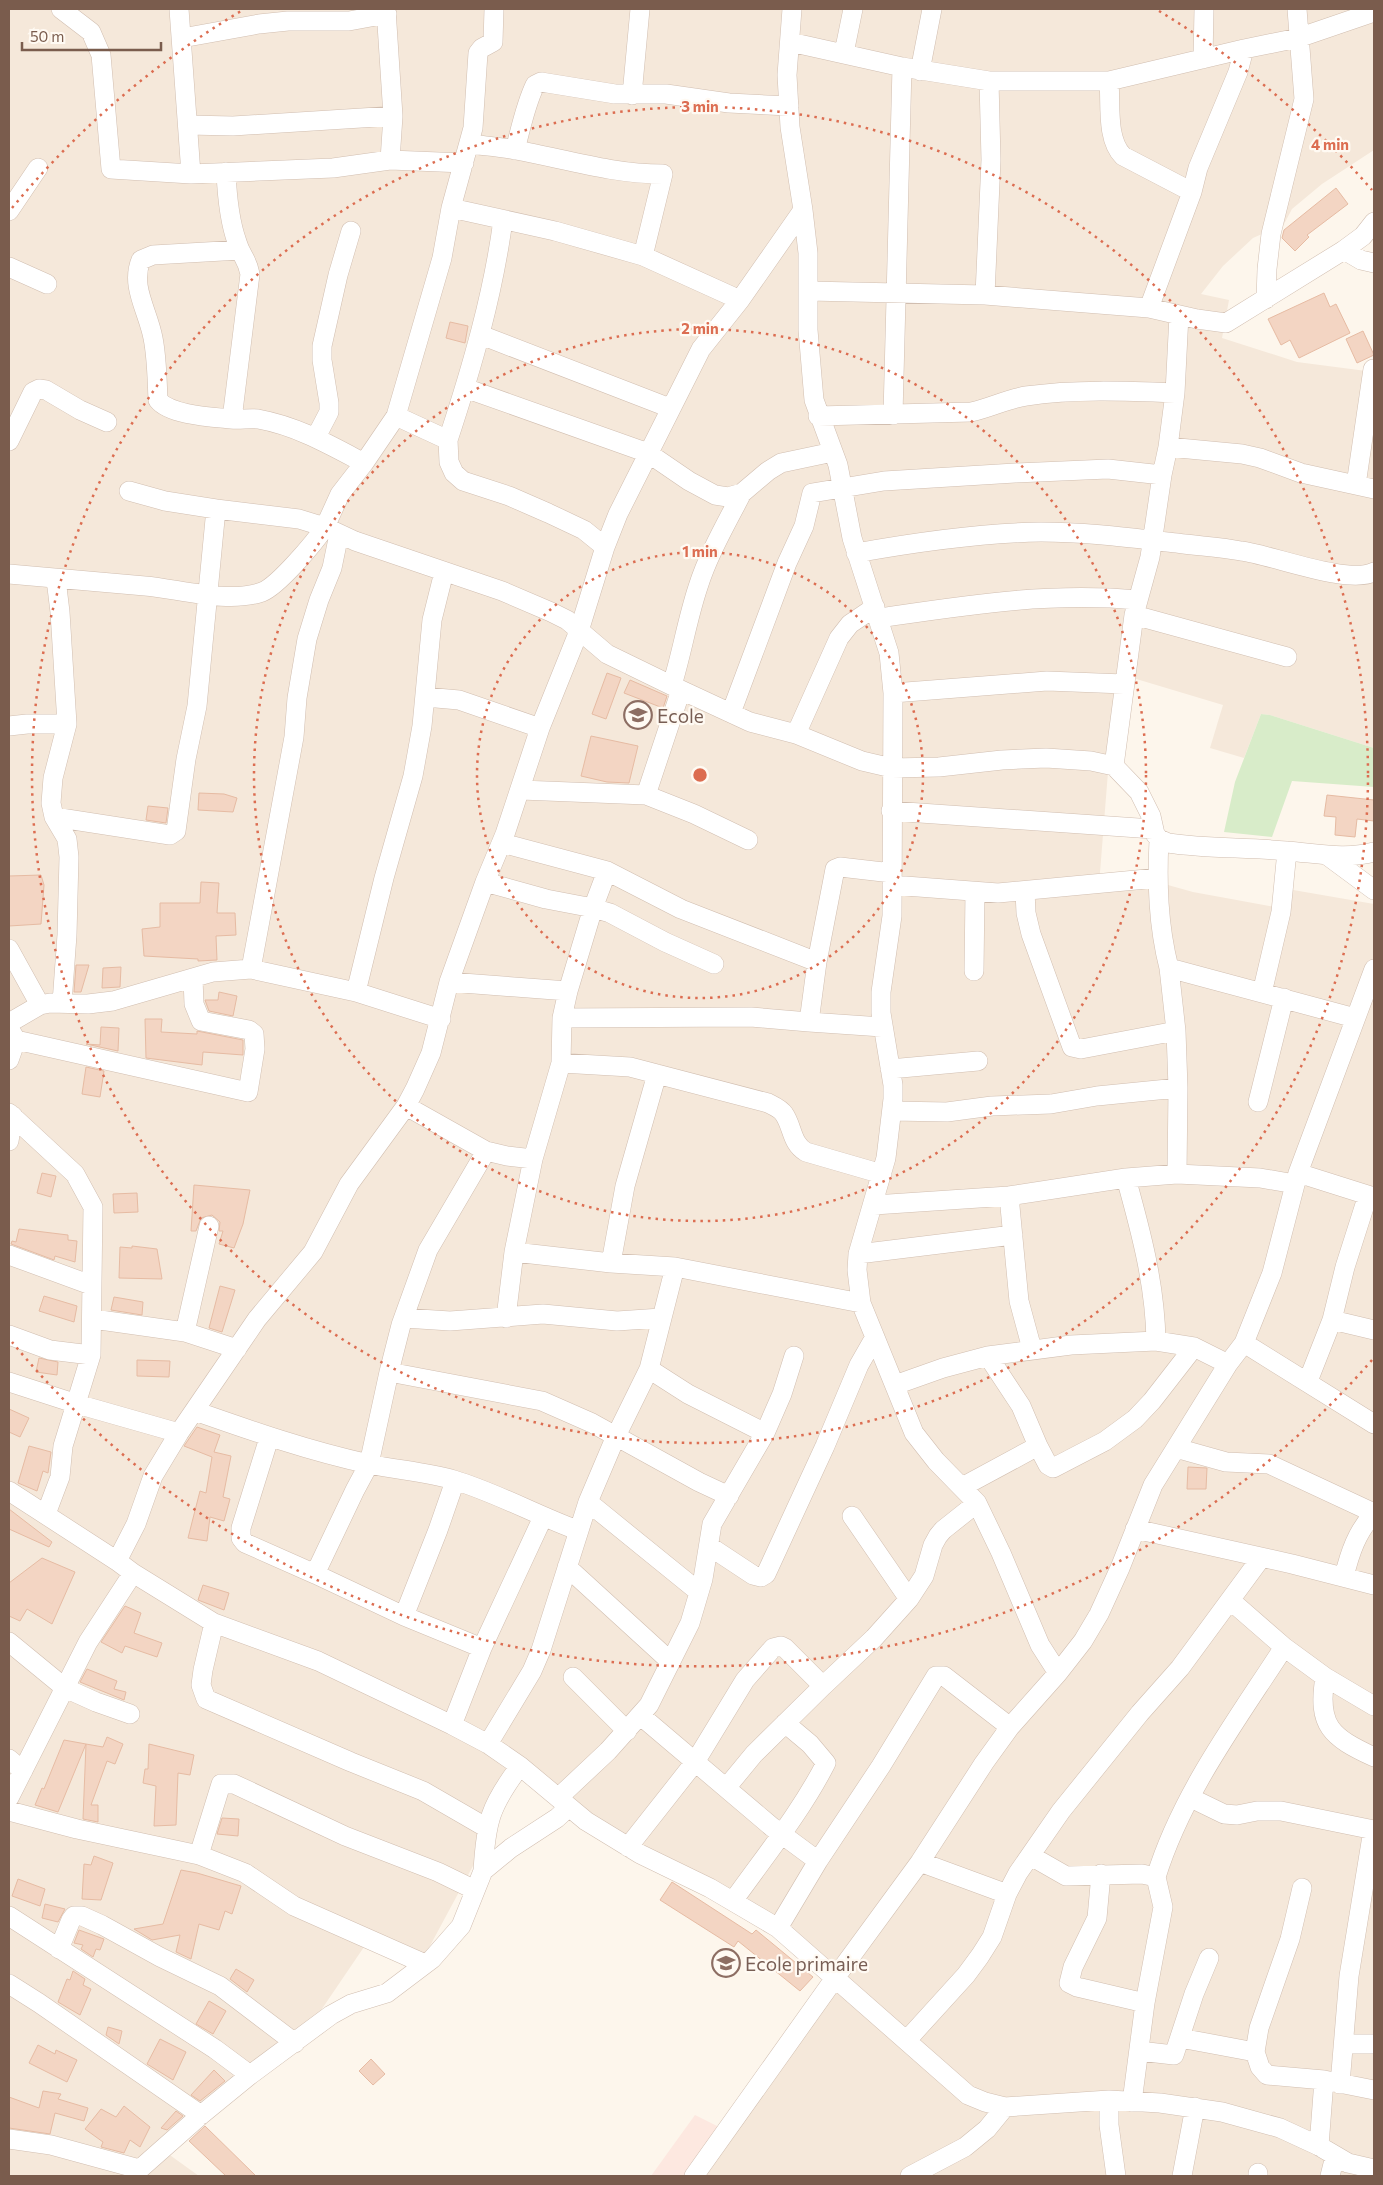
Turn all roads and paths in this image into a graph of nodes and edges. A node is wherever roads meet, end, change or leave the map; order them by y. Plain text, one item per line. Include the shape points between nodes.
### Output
1 (62, 9) edge
2 (179, 9) edge
3 (494, 9) edge
4 (640, 9) edge
5 (792, 9) edge
6 (853, 9) edge
7 (932, 9) edge
8 (1204, 9) edge
9 (1297, 9) edge
10 (386, 11) edge
11 (1374, 12) edge
12 (182, 38) junction
13 (1298, 38) junction
14 (790, 42) junction
15 (1244, 49) junction
16 (844, 53) junction
17 (1203, 58) junction
18 (911, 69) junction
19 (989, 81) junction
20 (1109, 81) junction
21 (632, 95) junction
22 (789, 106) junction
23 (393, 116) junction
24 (188, 125) junction
25 (470, 144) junction
26 (515, 150) junction
27 (390, 160) junction
28 (464, 163) junction
29 (38, 168) dead end
30 (226, 172) junction
31 (191, 174) junction
32 (1192, 192) junction
33 (451, 208) junction
34 (802, 210) junction
35 (9, 211) edge
36 (503, 220) junction
37 (1374, 222) edge
38 (351, 231) dead end
39 (240, 250) junction
40 (1344, 250) junction
41 (643, 256) junction
42 (1374, 263) edge
43 (9, 267) edge
44 (46, 284) dead end
45 (809, 291) junction
46 (898, 294) junction
47 (985, 295) junction
48 (1266, 299) junction
49 (740, 300) junction
50 (1149, 308) junction
51 (1179, 315) junction
52 (481, 335) junction
53 (1373, 369) dead end
54 (465, 388) junction
55 (1175, 393) junction
56 (670, 408) junction
57 (893, 415) junction
58 (396, 416) junction
59 (818, 416) junction
60 (232, 419) junction
61 (107, 422) dead end
62 (316, 438) junction
63 (448, 440) junction
64 (9, 441) edge
65 (1168, 447) junction
66 (832, 452) junction
67 (648, 453) junction
68 (364, 463) junction
69 (1162, 475) junction
70 (842, 487) junction
71 (1365, 487) edge
72 (129, 491) dead end
73 (742, 493) junction
74 (216, 509) junction
75 (332, 530) junction
76 (1152, 540) junction
77 (605, 547) junction
78 (856, 553) junction
79 (444, 572) junction
80 (1374, 572) edge
81 (9, 574) edge
82 (56, 578) junction
83 (209, 596) junction
84 (1136, 608) junction
85 (877, 613) junction
86 (579, 631) junction
87 (1287, 657) dead end
88 (1124, 684) junction
89 (676, 687) junction
90 (893, 694) junction
91 (426, 698) junction
92 (731, 714) junction
93 (67, 724) junction
94 (9, 726) edge
95 (540, 728) junction
96 (796, 734) junction
97 (1114, 766) junction
98 (892, 768) junction
99 (521, 790) junction
100 (646, 794) junction
101 (891, 812) junction
102 (54, 817) junction
103 (1156, 834) junction
104 (748, 840) dead end
105 (502, 844) junction
106 (1288, 851) junction
107 (1374, 852) edge
108 (1328, 856) junction
109 (607, 871) junction
110 (1157, 878) junction
111 (892, 879) junction
112 (485, 882) junction
113 (1374, 890) edge
114 (1025, 891) junction
115 (975, 892) junction
116 (593, 908) junction
117 (13, 948) edge
118 (817, 962) junction
119 (714, 964) dead end
120 (1169, 968) junction
121 (251, 969) junction
122 (1374, 969) edge
123 (974, 971) dead end
124 (193, 978) junction
125 (449, 982) junction
126 (568, 991) junction
127 (356, 992) junction
128 (1262, 993) junction
129 (1284, 998) junction
130 (62, 1003) junction
131 (40, 1005) junction
132 (562, 1018) junction
133 (1355, 1018) junction
134 (441, 1019) junction
135 (809, 1022) junction
136 (882, 1027) junction
137 (11, 1030) edge
138 (1176, 1031) junction
139 (9, 1060) edge
140 (978, 1061) dead end
141 (560, 1062) junction
142 (890, 1069) junction
143 (658, 1074) junction
144 (1178, 1088) junction
145 (1258, 1102) dead end
146 (406, 1106) junction
147 (892, 1111) junction
148 (11, 1115) edge
149 (9, 1141) edge
150 (486, 1151) junction
151 (533, 1159) junction
152 (882, 1174) junction
153 (1177, 1174) junction
154 (1126, 1178) junction
155 (1297, 1178) junction
156 (1009, 1196) junction
157 (1371, 1196) edge
158 (874, 1205) junction
159 (209, 1226) dead end
160 (1013, 1235) junction
161 (514, 1252) junction
162 (9, 1254) edge
163 (858, 1254) junction
164 (610, 1263) junction
165 (675, 1267) junction
166 (91, 1285) junction
167 (861, 1302) junction
168 (93, 1318) junction
169 (404, 1318) junction
170 (506, 1318) junction
171 (661, 1318) junction
172 (1332, 1320) junction
173 (1374, 1330) edge
174 (185, 1332) junction
175 (9, 1335) edge
176 (875, 1337) junction
177 (1156, 1341) junction
178 (1244, 1343) junction
179 (1194, 1347) junction
180 (237, 1349) junction
181 (1032, 1349) junction
182 (91, 1355) junction
183 (794, 1356) dead end
184 (988, 1356) junction
185 (1228, 1364) junction
186 (649, 1369) junction
187 (389, 1372) junction
188 (1308, 1381) junction
189 (9, 1382) edge
190 (895, 1385) junction
191 (77, 1404) junction
192 (195, 1411) junction
193 (1374, 1424) edge
194 (765, 1432) junction
195 (179, 1433) junction
196 (616, 1436) junction
197 (270, 1438) junction
198 (1038, 1446) junction
199 (1176, 1448) junction
200 (369, 1464) junction
201 (455, 1481) junction
202 (962, 1487) junction
203 (9, 1491) edge
204 (729, 1496) junction
205 (588, 1502) junction
206 (977, 1503) junction
207 (1374, 1513) edge
208 (46, 1514) junction
209 (852, 1516) dead end
210 (543, 1517) junction
211 (1135, 1529) junction
212 (578, 1530) junction
213 (709, 1546) junction
214 (1261, 1558) junction
215 (117, 1561) junction
216 (567, 1568) junction
217 (133, 1573) junction
218 (315, 1574) junction
219 (1344, 1577) junction
220 (1374, 1585) edge
221 (699, 1592) junction
222 (910, 1599) junction
223 (1230, 1600) junction
224 (404, 1616) junction
225 (214, 1623) junction
226 (9, 1642) edge
227 (1284, 1647) junction
228 (482, 1648) junction
229 (671, 1662) junction
230 (1058, 1673) junction
231 (573, 1677) dead end
232 (1325, 1677) junction
233 (822, 1686) junction
234 (65, 1688) junction
235 (1374, 1706) edge
236 (130, 1714) dead end
237 (641, 1716) junction
238 (785, 1723) junction
239 (452, 1725) junction
240 (1010, 1727) junction
241 (627, 1731) junction
242 (488, 1744) junction
243 (1374, 1757) edge
244 (695, 1762) junction
245 (16, 1765) edge
246 (520, 1766) junction
247 (726, 1788) junction
248 (9, 1798) edge
249 (1190, 1798) junction
250 (564, 1802) junction
251 (9, 1810) edge
252 (487, 1828) junction
253 (1374, 1830) edge
254 (781, 1834) junction
255 (628, 1847) junction
256 (199, 1855) junction
257 (1031, 1856) junction
258 (818, 1861) junction
259 (920, 1862) junction
260 (483, 1871) junction
261 (1101, 1874) junction
262 (1156, 1877) junction
263 (1302, 1888) dead end
264 (475, 1890) junction
265 (1007, 1894) junction
266 (734, 1901) junction
267 (9, 1916) edge
268 (778, 1928) junction
269 (59, 1949) junction
270 (1209, 1958) dead end
271 (425, 1964) junction
272 (835, 1978) junction
273 (9, 1984) edge
274 (1145, 2003) junction
275 (1180, 2038) junction
276 (907, 2040) junction
277 (295, 2042) junction
278 (1344, 2044) junction
279 (1374, 2044) edge
280 (1139, 2051) junction
281 (1255, 2052) junction
282 (250, 2074) junction
283 (1332, 2082) junction
284 (1374, 2090) edge
285 (1109, 2100) junction
286 (1132, 2102) junction
287 (1005, 2107) junction
288 (1195, 2107) junction
289 (201, 2115) junction
290 (9, 2139) edge
291 (1319, 2146) junction
292 (1335, 2156) junction
293 (1374, 2169) edge
294 (135, 2173) edge
295 (694, 2176) edge
296 (910, 2176) edge
297 (1116, 2176) edge
298 (1182, 2176) edge
299 (1330, 2176) edge

1 - 31 street via 91,32 101,55 110,168
2 - 12 street
3 - 25 street via 493,42 478,53
4 - 21 street
5 - 14 street
6 - 16 street
7 - 18 street
8 - 17 street
9 - 13 street
10 - 12 street via 348,21 258,24
10 - 23 street
11 - 13 street
12 - 24 street
13 - 15 street
13 - 48 street via 1304,99 1271,234
14 - 16 street
14 - 22 street
15 - 17 street
15 - 32 street via 1238,72 1198,168
16 - 18 street
17 - 20 street
18 - 19 street
18 - 46 street
19 - 20 street
19 - 47 street via 991,160
20 - 32 street via 1113,137 1118,152
21 - 22 street via 666,94 729,103
21 - 26 street via 546,82 538,84 524,113
22 - 34 street
23 - 24 street via 232,126
23 - 27 street
24 - 31 street
25 - 26 street
25 - 28 street
26 - 41 street via 623,172 663,174
27 - 28 street
27 - 30 street via 333,168
28 - 33 street
29 - 35 street
30 - 31 street
30 - 39 street via 227,195
32 - 50 street
33 - 36 street
33 - 58 street via 442,258
34 - 45 street
34 - 49 street
36 - 41 street
36 - 52 street
37 - 40 street via 1363,236
38 - 62 street via 322,346 329,403
39 - 60 street via 247,260 250,274
39 - 60 street via 152,255 141,260 136,272 154,340 158,400 177,411
40 - 42 street
40 - 48 street
41 - 49 street
43 - 44 street
45 - 46 street
45 - 59 street via 810,366
46 - 47 street
46 - 57 street
47 - 50 street
48 - 51 street via 1226,322
49 - 56 street via 701,349
50 - 51 street
51 - 55 street
52 - 54 street
52 - 56 street
53 - 71 street
54 - 63 street
54 - 67 street
55 - 57 street via 1104,391 1026,396 971,412
55 - 65 street
56 - 67 street
57 - 59 street
58 - 63 street
58 - 68 street
59 - 66 street
60 - 62 street via 256,419 294,428
61 - 64 street via 39,389 33,392
62 - 68 street
63 - 77 street via 449,462 454,474 463,481 548,513 584,530
65 - 69 street
65 - 71 street via 1251,456 1301,473
66 - 70 street
66 - 73 street via 781,463
67 - 73 street via 715,495 728,497
67 - 77 street
68 - 75 street via 340,494
69 - 70 street via 1108,470 1041,471 884,481
69 - 76 street
70 - 78 street
70 - 92 street via 815,491 810,496 804,526
72 - 74 street
73 - 89 street via 698,587
74 - 75 street via 300,519
74 - 83 street
75 - 79 street
75 - 83 street via 264,591 251,595
75 - 121 street via 332,568 307,639 294,737
76 - 78 street via 1041,532 956,538
76 - 80 street via 1241,550 1339,574 1368,575
76 - 84 street
77 - 86 street
78 - 85 street
79 - 86 street via 552,612 568,620
79 - 91 street via 432,620
81 - 82 street
82 - 83 street via 147,586
82 - 93 street
83 - 102 street via 197,706 176,831 170,835
84 - 85 street via 1095,596 1016,599
84 - 87 street
84 - 88 street
85 - 90 street via 889,653
85 - 96 street via 850,624 840,638
86 - 89 street via 607,654
86 - 95 street
88 - 90 street via 1018,683
88 - 97 street
89 - 92 street
89 - 100 street
90 - 98 street
91 - 95 street via 459,700
91 - 127 street via 413,776
92 - 96 street
93 - 94 street
93 - 102 street via 53,778
95 - 99 street
96 - 98 street via 862,761
97 - 98 street via 1046,758
97 - 103 street via 1146,803
98 - 101 street
99 - 100 street
99 - 105 street
100 - 104 street
101 - 103 street
101 - 111 street
102 - 130 street via 66,838 69,857
103 - 106 street via 1168,843 1178,845
103 - 110 street
105 - 109 street
105 - 112 street
106 - 108 street
106 - 128 street via 1281,912
107 - 108 street
108 - 113 street
109 - 116 street
109 - 118 street via 681,909
110 - 114 street
110 - 120 street via 1159,921
111 - 115 street
111 - 118 street via 840,867 835,869
111 - 136 street via 892,916 881,992
112 - 116 street
112 - 125 street
114 - 115 street
114 - 138 street via 1031,934 1072,1047 1081,1049
115 - 123 street
116 - 119 street via 610,913
116 - 126 street
117 - 131 street
118 - 135 street
120 - 128 street
120 - 138 street
121 - 124 street via 213,972
121 - 127 street
122 - 133 street
124 - 130 street via 113,1001
124 - 137 street via 194,1004 201,1021 250,1030 254,1034 255,1049 248,1092
125 - 126 street
125 - 134 street
126 - 132 street
127 - 134 street
128 - 129 street
129 - 133 street
129 - 145 street
130 - 131 street
131 - 137 street
132 - 135 street via 751,1017
132 - 141 street
133 - 155 street
134 - 146 street via 431,1053
135 - 136 street
136 - 142 street
137 - 139 street
138 - 144 street
140 - 142 street
141 - 143 street via 608,1064
141 - 151 street
142 - 147 street
143 - 152 street via 768,1103 785,1115 800,1148 806,1152
143 - 164 street via 625,1186
144 - 147 street via 1052,1104 992,1106 947,1112
144 - 153 street
146 - 150 street
146 - 180 street via 349,1184 313,1252
147 - 152 street
148 - 149 street
148 - 166 street via 75,1174 93,1207
150 - 151 street
150 - 169 street via 428,1250
151 - 161 street
152 - 158 street
153 - 154 street
153 - 155 street
154 - 156 street
154 - 177 street via 1148,1260 1156,1309
155 - 157 street
155 - 178 street via 1272,1273
156 - 158 street
156 - 160 street
157 - 172 street via 1345,1267
158 - 163 street
159 - 174 street
160 - 163 street
160 - 181 street via 1019,1301
161 - 164 street
161 - 170 street
162 - 166 street
163 - 167 street
164 - 165 street
165 - 167 street
165 - 171 street
166 - 168 street
167 - 176 street
168 - 174 street
168 - 182 street
169 - 170 street via 450,1321
169 - 187 street
170 - 171 street via 543,1314 618,1321
171 - 186 street
172 - 173 street
172 - 188 street
174 - 180 street
175 - 182 street via 50,1350
176 - 190 street
176 - 213 street via 766,1574 761,1577 753,1575
177 - 179 street
177 - 181 street
178 - 185 street
178 - 188 street
179 - 185 street
179 - 198 street via 1144,1411 1105,1441 1053,1468
180 - 192 street
181 - 184 street
182 - 191 street
183 - 194 street
184 - 190 street
184 - 198 street via 1021,1406
185 - 199 street
186 - 194 street via 688,1394
186 - 196 street
187 - 196 street via 542,1401
187 - 200 street
188 - 193 street
189 - 191 street
190 - 202 street via 914,1433
191 - 195 street
191 - 208 street via 64,1446 60,1477
192 - 195 street
192 - 197 street
194 - 204 street
195 - 215 street via 153,1476 136,1524
196 - 204 street
196 - 205 street
197 - 200 street
197 - 218 street via 241,1528 241,1538 245,1543
198 - 202 street
199 - 207 street via 1226,1462 1269,1464
199 - 211 street via 1153,1485
200 - 201 street
200 - 218 street
201 - 210 street via 498,1495
201 - 224 street
202 - 206 street
203 - 208 street
204 - 213 street via 712,1524
205 - 212 street
205 - 221 street
206 - 222 street via 938,1536 924,1576
206 - 230 street via 1040,1645
207 - 219 street via 1352,1547
208 - 215 street
209 - 222 street
210 - 212 street
210 - 228 street
211 - 214 street
211 - 230 street via 1099,1614
212 - 216 street
213 - 221 street
214 - 219 street
214 - 223 street
215 - 217 street
216 - 229 street
216 - 242 street via 532,1671
217 - 225 street
217 - 234 street via 88,1642
218 - 224 street
219 - 220 street
221 - 229 street via 690,1623
222 - 233 street
223 - 227 street
223 - 257 street via 1180,1668 1061,1812
224 - 228 street
225 - 239 street via 318,1661
225 - 252 street via 202,1670 201,1685 206,1699 423,1791
226 - 234 street
227 - 232 street
227 - 249 street
228 - 239 street
229 - 237 street
230 - 240 street
231 - 241 street
232 - 235 street
232 - 243 street via 1321,1700 1328,1725 1345,1741
233 - 238 street
233 - 244 street via 785,1648 773,1648 745,1680
234 - 236 street
234 - 245 street
237 - 241 street
237 - 244 street
238 - 247 street
238 - 254 street via 826,1763
239 - 242 street
240 - 258 street via 944,1676 936,1676
240 - 259 street
241 - 250 street
242 - 246 street
244 - 247 street
244 - 255 street
245 - 248 street
246 - 250 street
246 - 252 street via 494,1804
247 - 254 street
249 - 253 street via 1224,1814 1281,1812
249 - 262 street via 1172,1833
250 - 255 street via 586,1821
250 - 260 street via 557,1818
251 - 256 street via 77,1829
252 - 260 street
253 - 278 street via 1349,1976
254 - 258 street
254 - 266 street
255 - 266 street
256 - 264 street via 221,1784 234,1784 345,1836 432,1869
256 - 271 street via 245,1873 294,1906
257 - 261 street via 1066,1876
257 - 265 street
258 - 268 street
259 - 265 street
259 - 272 street
260 - 264 street
261 - 262 street
261 - 274 street via 1097,1918 1073,1967 1069,1983
262 - 274 street via 1163,1907
263 - 281 street via 1290,1939 1259,2028
264 - 271 street via 462,1926
265 - 276 street via 992,1938 980,1956
266 - 268 street
267 - 269 street
268 - 272 street
269 - 277 street via 71,1920 74,1916 82,1916 220,1986
269 - 282 street
270 - 275 street
271 - 277 street via 387,1993 351,2004
272 - 276 street
272 - 295 street
273 - 289 street
274 - 280 street
275 - 280 street via 1174,2055
275 - 281 street
276 - 287 street via 968,2095
277 - 282 street
278 - 279 street
278 - 283 street
280 - 286 street
281 - 283 street via 1262,2072 1268,2076
282 - 289 street
283 - 284 street
283 - 291 street
285 - 286 street
285 - 287 street
285 - 297 street
286 - 288 street
287 - 296 street via 971,2142
288 - 291 street via 1280,2128
288 - 298 street
289 - 294 street
290 - 294 street via 51,2145
291 - 292 street
292 - 293 street via 1348,2163
292 - 299 street

